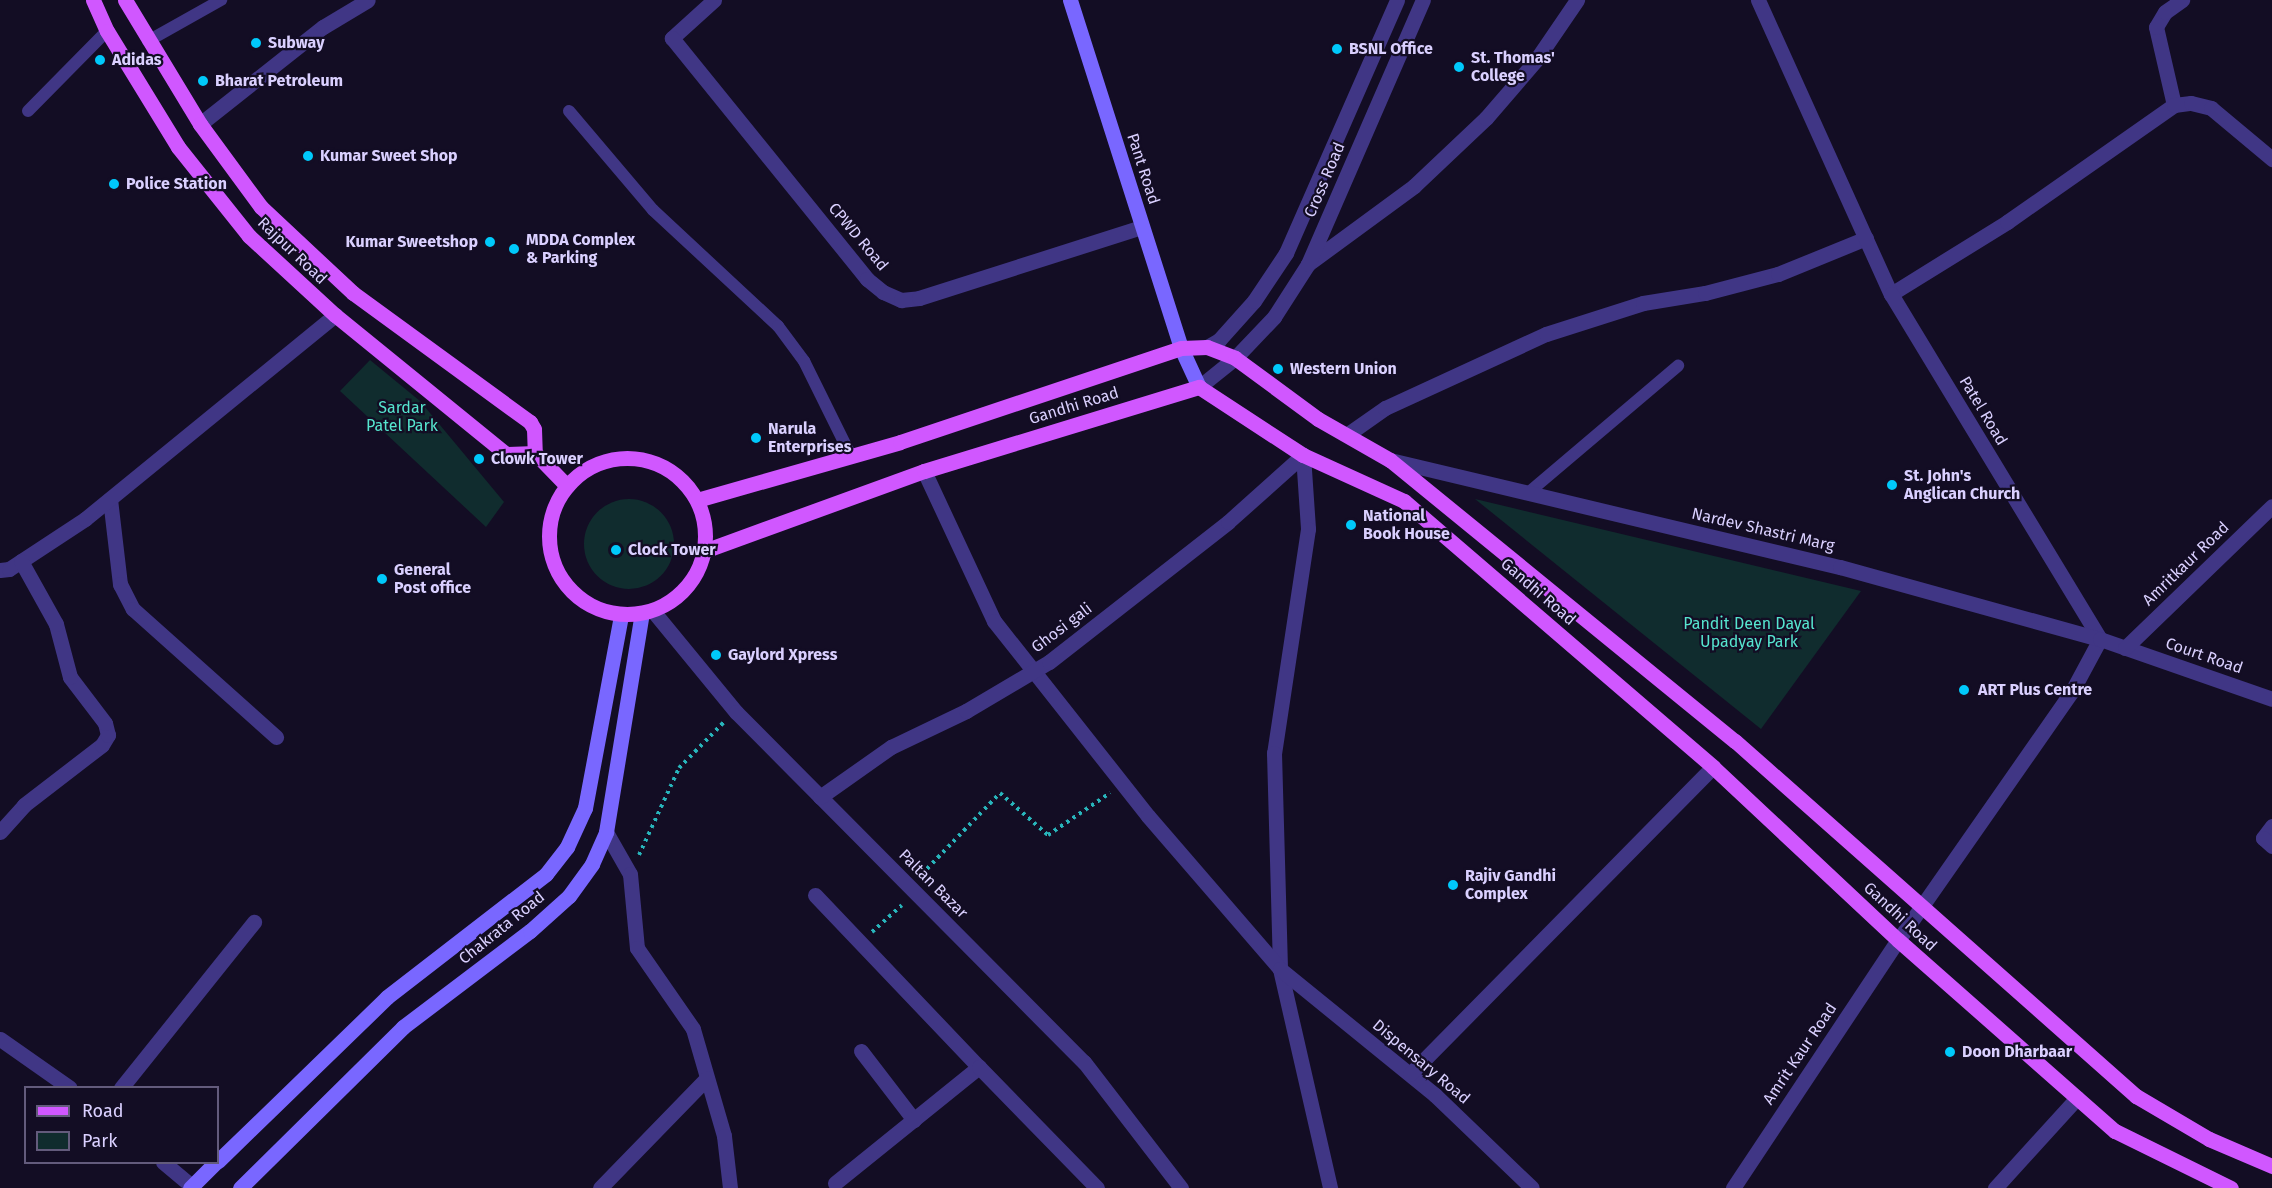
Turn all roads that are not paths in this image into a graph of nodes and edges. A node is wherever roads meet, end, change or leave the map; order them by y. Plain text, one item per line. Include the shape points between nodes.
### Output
1 (93, 0) edge
2 (125, 0) edge
3 (221, 0) edge
4 (368, 0) edge
5 (714, 0) edge
6 (1070, 0) edge
7 (1396, 0) edge
8 (1423, 0) edge
9 (1577, 0) edge
10 (1758, 0) edge
11 (2182, 0) edge
12 (108, 31) junction
13 (148, 41) junction
14 (2174, 105) junction
15 (28, 111) dead end
16 (569, 111) dead end
17 (200, 124) junction
18 (2272, 159) edge
19 (1142, 227) junction
20 (1866, 238) junction
21 (1308, 264) junction
22 (1891, 294) junction
23 (335, 315) junction
24 (1207, 347) junction
25 (1181, 348) junction
26 (1235, 358) junction
27 (1678, 366) dead end
28 (1199, 387) junction
29 (1348, 434) junction
30 (535, 453) junction
31 (1303, 455) junction
32 (851, 456) junction
33 (1390, 460) junction
34 (924, 471) junction
35 (567, 486) junction
36 (1528, 493) junction
37 (110, 499) junction
38 (697, 500) junction
39 (2272, 506) edge
40 (704, 551) junction
41 (21, 561) junction
42 (0, 570) edge
43 (647, 612) junction
44 (621, 615) junction
45 (2100, 639) junction
46 (2125, 648) junction
47 (1033, 671) junction
48 (2272, 699) edge
49 (276, 737) dead end
50 (1713, 767) junction
51 (820, 797) junction
52 (2272, 826) edge
53 (0, 832) edge
54 (606, 832) junction
55 (2272, 846) edge
56 (815, 896) dead end
57 (1923, 908) junction
58 (254, 922) dead end
59 (1898, 940) junction
60 (1280, 969) junction
61 (0, 1040) edge
62 (861, 1052) dead end
63 (979, 1067) junction
64 (1410, 1074) junction
65 (706, 1078) junction
66 (67, 1086) edge
67 (123, 1086) edge
68 (2077, 1098) junction
69 (914, 1120) junction
70 (219, 1160) edge
71 (165, 1164) edge
72 (215, 1164) edge
73 (2272, 1166) edge
74 (835, 1186) edge
75 (1526, 1186) edge
76 (191, 1187) edge
77 (240, 1188) edge
78 (600, 1188) edge
79 (730, 1188) edge
80 (1097, 1188) edge
81 (1182, 1188) edge
82 (1330, 1188) edge
83 (1733, 1188) edge
84 (1995, 1188) edge
85 (2231, 1188) edge

1 - 12 main road, Rajpur Road
2 - 13 main road, Rajpur Road
3 - 13 lane
4 - 17 street via 323,27
5 - 19 street, CPWD Road via 672,38 867,279 883,292 901,300 919,298
6 - 19 main road, Pant Road
7 - 24 street, Cross Road via 1287,253 1254,301
8 - 21 street, Cross Road
9 - 21 street via 1536,60 1486,118 1405,194
10 - 20 street, Patel Road
11 - 14 street via 2165,12 2156,27
12 - 15 lane
12 - 23 main road, Rajpur Road via 178,147 249,236
13 - 17 main road, Rajpur Road
14 - 18 street via 2191,103 2211,108
14 - 22 street via 2007,222
16 - 32 lane via 653,210 777,326 804,361
17 - 30 main road, Rajpur Road via 261,207 353,293 530,422
19 - 25 main road, Pant Road
20 - 22 street, Patel Road
20 - 29 street via 1778,274 1706,293 1643,303 1546,334 1385,408
21 - 26 street, Cross Road via 1274,316
22 - 45 street, Patel Road
23 - 30 main road, Rajpur Road via 506,454
23 - 37 street
24 - 25 main road, Gandhi Road
24 - 26 main road, Gandhi Road
25 - 28 main road, Pant Road
25 - 32 main road, Gandhi Road
26 - 28 street, Cross Road
26 - 29 main road, Gandhi Road via 1318,419
27 - 36 lane
28 - 31 main road, Gandhi Road
28 - 34 main road, Gandhi Road
29 - 33 main road, Gandhi Road
30 - 35 main road
31 - 47 street, Ghosi gali via 1228,522
31 - 50 main road, Gandhi Road via 1404,501
31 - 60 street via 1308,529 1274,753
32 - 38 main road, Gandhi Road
33 - 36 street, Nardev Shastri Marg
33 - 57 main road, Gandhi Road via 1735,741
34 - 40 main road, Gandhi Road
34 - 47 street, Dispensary Road via 994,621
35 - 38 main road via 586,469 610,459 636,457 660,464
35 - 44 main road via 554,507 549,531 554,563 561,579 577,597 598,610
36 - 45 street, Nardev Shastri Marg via 1840,567
37 - 41 street
37 - 49 street via 120,584 133,609
38 - 40 main road via 705,525
39 - 46 street, Amritkaur Road
40 - 43 main road via 686,588
41 - 42 street
41 - 53 street via 56,624 70,677 105,723 108,735 102,745 24,805
43 - 44 main road
43 - 51 street, Paltan Bazar via 736,712
43 - 54 main road, Chakrata Road
44 - 70 main road, Chakrata Road via 585,808 567,847 546,874 387,997
45 - 46 street, Nardev Shastri Marg
45 - 57 street via 2072,690
46 - 48 street, Court Road
47 - 51 street, Ghosi gali via 966,711 891,747
47 - 60 street, Dispensary Road
50 - 59 main road, Gandhi Road
50 - 64 street
51 - 81 street, Paltan Bazar via 1084,1062
52 - 55 street via 2262,838
54 - 65 street via 630,874 637,948 689,1022
54 - 77 main road, Chakrata Road via 592,864 569,896 530,931 403,1027
56 - 63 street
57 - 59 street, Amrit Kaur Road
57 - 73 main road, Gandhi Road via 2136,1096 2209,1139
58 - 67 street
59 - 68 main road, Gandhi Road
59 - 83 street, Amrit Kaur Road
60 - 64 street, Dispensary Road
60 - 82 street
61 - 66 street
62 - 69 street
63 - 69 street
63 - 80 street
64 - 75 street, Dispensary Road
65 - 78 street
65 - 79 street via 723,1136
68 - 84 street
68 - 85 main road, Gandhi Road via 2115,1131
69 - 74 street
71 - 76 street
72 - 76 main road, Chakrata Road

